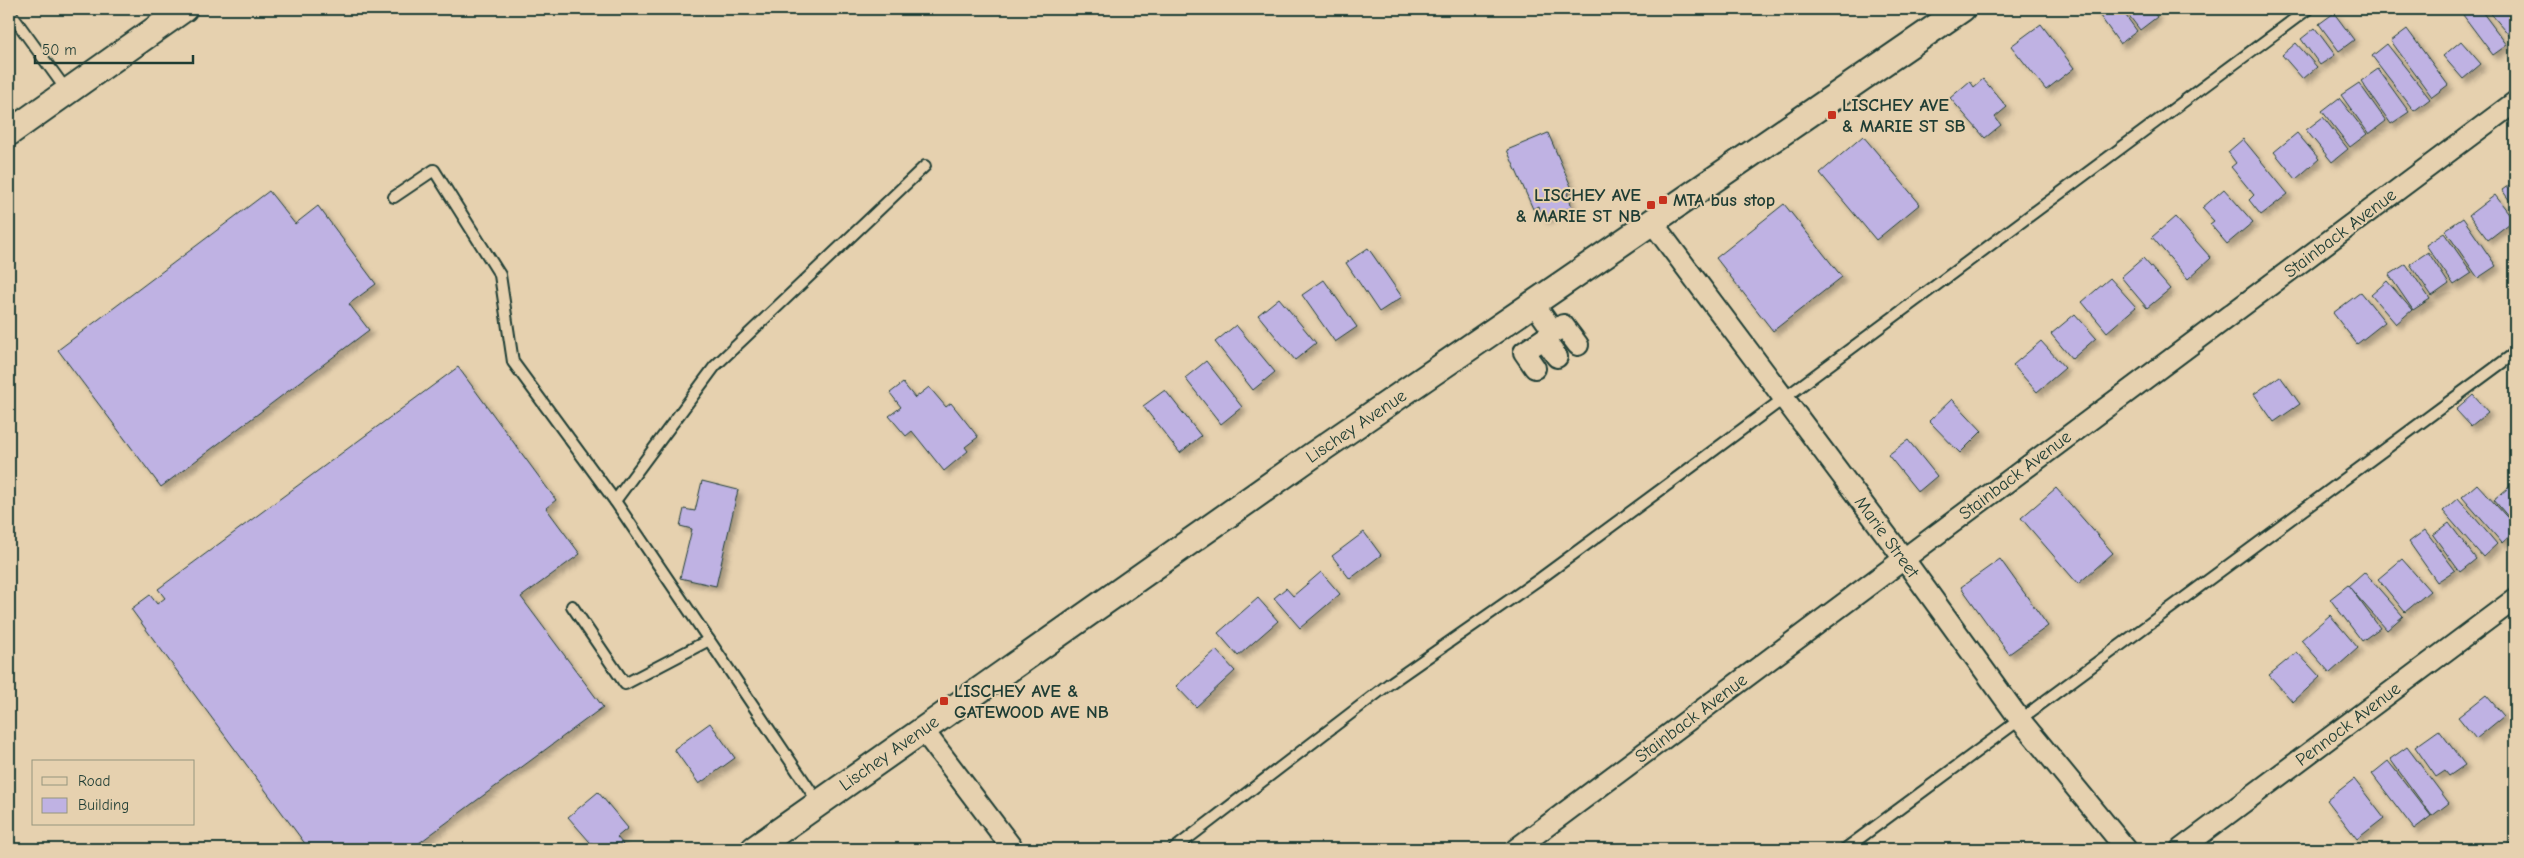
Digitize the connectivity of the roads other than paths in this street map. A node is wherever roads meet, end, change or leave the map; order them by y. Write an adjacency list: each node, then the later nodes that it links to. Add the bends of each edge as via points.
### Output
1 (184, 9): 5 (street)
2 (1962, 9): 10 (street, Lischey Avenue)
3 (2308, 9): 17 (lane)
4 (9, 11): 5 (lane)
5 (67, 92): 7 (street)
6 (2515, 102): 19 (street, Stainback Avenue)
7 (9, 133)
8 (925, 166): 18 (lane, via 715,366)
9 (394, 197): 18 (lane, via 434,170 500,275 513,362)
10 (1652, 222): 11 (street, Lischey Avenue); 17 (street, Marie Street)
11 (1534, 304): 12 (street); 24 (street, Lischey Avenue, via 1310,457)
12 (1549, 336): 13 (street, via 1563,325); 15 (street); 16 (street, via 1524,352)
13 (1578, 345)
14 (2515, 353): 23 (lane)
15 (1556, 357)
16 (1535, 368)
17 (1785, 398): 19 (street, Marie Street); 29 (lane, via 1541,578 1389,684)
18 (615, 501): 22 (lane)
19 (1903, 558): 23 (street, Marie Street); 30 (street, Stainback Avenue)
20 (2515, 599): 33 (street, Pennock Avenue)
21 (572, 606): 22 (lane, via 625,684)
22 (709, 640): 25 (lane)
23 (2021, 721): 31 (lane); 32 (street, Marie Street)
24 (923, 730): 25 (street, Lischey Avenue); 28 (street)
25 (818, 802): 27 (street, Lischey Avenue)
26 (2515, 847): 34 (lane)
27 (754, 849)
28 (1013, 849)
29 (1174, 849)
30 (1516, 849)
31 (1845, 849)
32 (2126, 849)
33 (2181, 849)
34 (2512, 849)

